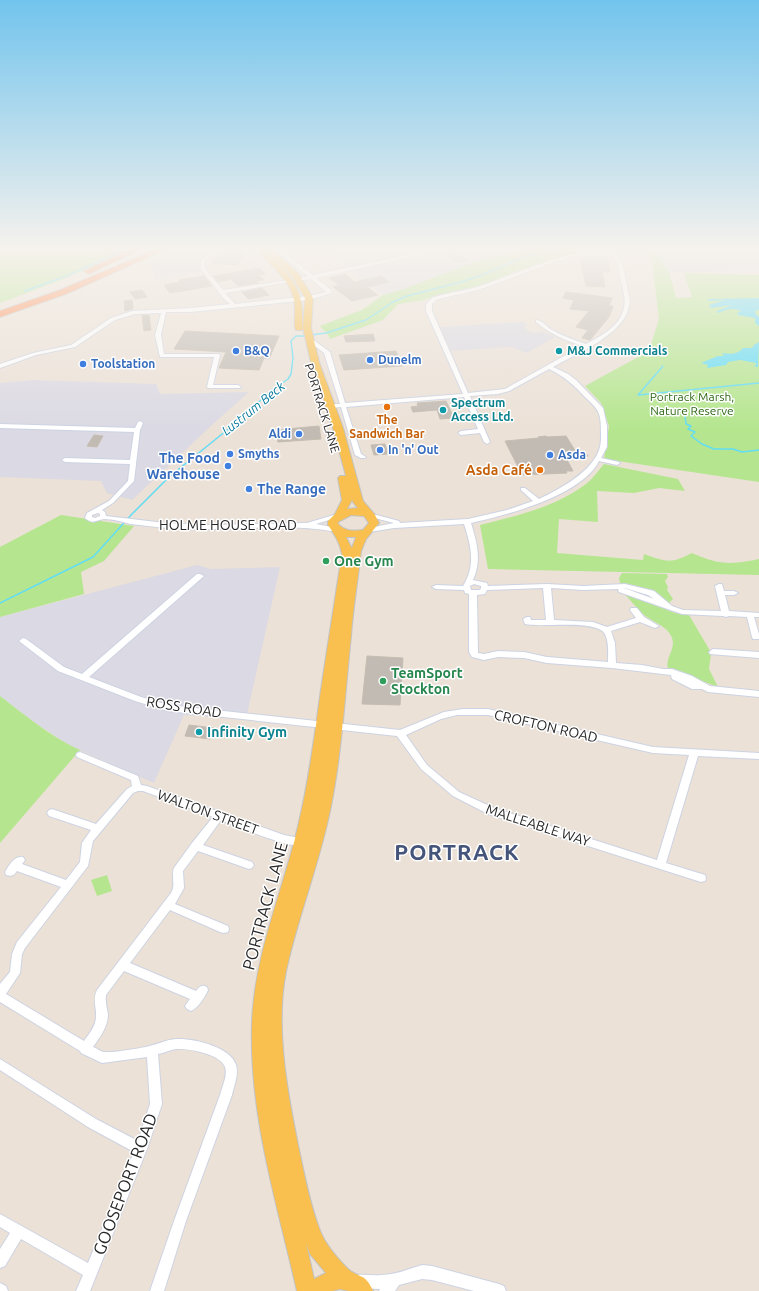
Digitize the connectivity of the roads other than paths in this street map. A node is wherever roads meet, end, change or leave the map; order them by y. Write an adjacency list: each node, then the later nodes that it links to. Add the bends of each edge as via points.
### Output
1 (13, 308): 9 (highway)
2 (14, 308): 9 (highway)
3 (206, 308): 8 (street)
4 (298, 308): 11 (main road, PORTRACK LANE, via 298,322)
5 (308, 308): 11 (main road, PORTRACK LANE)
6 (429, 308): 16 (street)
7 (626, 308): 12 (street, via 617,326)
8 (164, 311): 13 (street, via 142,311 121,315 73,346 35,354); 15 (street, via 158,335 162,356 217,355 210,387)
9 (0, 313)
10 (550, 324): 12 (street, via 540,323 547,330)
11 (306, 336): 17 (street, PORTRACK LANE, via 327,352); 18 (main road, PORTRACK LANE); 37 (main road, PORTRACK LANE, via 309,366 328,420 346,489 347,500)
12 (586, 346): 14 (street)
13 (0, 366)
14 (549, 367): 16 (street, via 503,391); 28 (street, via 576,382 599,408 605,437)
15 (238, 387)
16 (467, 396): 17 (street); 22 (street)
17 (343, 405): 18 (street); 26 (street, PORTRACK LANE)
18 (331, 406): 35 (main road, PORTRACK LANE, via 358,502)
19 (140, 423): 21 (street)
20 (0, 426): 21 (street)
21 (136, 430): 30 (street)
22 (482, 432): 23 (street); 24 (street)
23 (461, 433)
24 (486, 442)
25 (365, 448): 26 (street, PORTRACK LANE)
26 (356, 449): 27 (street, PORTRACK LANE, via 359,456)
27 (363, 457)
28 (598, 459): 31 (street); 34 (street, via 587,474)
29 (65, 460): 30 (street)
30 (134, 462): 33 (street, via 131,481)
31 (617, 463)
32 (523, 489): 34 (street)
33 (111, 502): 36 (street); 36 (street, HOLME HOUSE ROAD, via 89,514 88,518 95,520)
34 (539, 502): 38 (street, via 498,516)
35 (368, 514): 37 (main road, via 348,511); 39 (street); 42 (main road, PORTRACK LANE, via 374,523)
36 (104, 515): 40 (street, HOLME HOUSE ROAD, via 131,522 178,528)
37 (338, 515): 40 (street, HOLME HOUSE ROAD); 41 (main road, PORTRACK LANE, via 333,525)
38 (467, 521): 39 (street); 43 (street, via 475,550)
39 (406, 524): 42 (street)
40 (306, 525): 41 (street, HOLME HOUSE ROAD)
41 (338, 531): 42 (main road, via 350,534); 67 (main road, PORTRACK LANE, via 347,554)
42 (367, 531): 67 (main road, PORTRACK LANE, via 356,551)
43 (474, 571): 45 (street); 46 (street)
44 (200, 576): 65 (street)
45 (467, 586): 46 (street, via 474,582); 48 (street); 49 (street, via 468,591)
46 (482, 586): 47 (street); 49 (street, via 482,592)
47 (547, 586): 52 (street, via 607,587 631,592 689,613); 57 (street)
48 (436, 587)
49 (473, 593): 64 (street, via 475,655 524,655 548,660)
50 (734, 593): 52 (street, via 720,589)
51 (634, 610): 56 (street)
52 (726, 615): 53 (street)
53 (750, 615): 54 (street); 60 (street)
54 (759, 616)
55 (527, 619): 57 (street, via 528,622)
56 (641, 619): 58 (street); 59 (street)
57 (550, 622): 59 (street, via 597,626)
58 (655, 626)
59 (607, 630): 64 (street)
60 (756, 637)
61 (23, 641): 65 (street, ROSS ROAD, via 61,669)
62 (712, 652): 63 (street)
63 (759, 655)
64 (612, 665): 66 (street, via 668,672 695,687)
65 (82, 678): 67 (street, ROSS ROAD, via 168,708)
66 (759, 694)
67 (330, 725): 68 (street, CROFTON ROAD); 76 (main road, PORTRACK LANE); 98 (main road, PORTRACK LANE, via 324,805 278,973 274,1034 280,1099 297,1186 309,1228 317,1247)
68 (400, 733): 69 (street, CROFTON ROAD, via 452,713 474,711 634,746 667,752); 78 (street, MALLEABLE WAY, via 424,767 456,794 491,811)
69 (694, 753): 71 (street, CROFTON ROAD); 78 (street)
70 (80, 755): 72 (street, via 135,778)
71 (759, 756)
72 (137, 788): 74 (street, WALTON STREET); 75 (street, via 130,791)
73 (52, 813): 75 (street)
74 (219, 816): 76 (street, WALTON STREET, via 283,839); 77 (street)
75 (98, 828): 82 (street, via 87,843 85,863)
76 (302, 842): 101 (main road, PORTRACK LANE, via 271,946 262,992 260,1061 266,1112 282,1191)
77 (195, 846): 80 (street); 83 (street, via 178,871 180,888)
78 (661, 865): 81 (street, MALLEABLE WAY)
79 (15, 866): 82 (street)
80 (249, 866)
81 (701, 878)
82 (68, 885): 86 (street, via 21,945 17,954 15,973)
83 (168, 905): 84 (street); 85 (street)
84 (224, 929)
85 (122, 965): 88 (street); 89 (street, via 101,993 101,1023)
86 (0, 993)
87 (0, 996): 89 (street)
88 (197, 998)
89 (86, 1048): 90 (street, via 102,1058)
90 (152, 1051): 92 (street, GOOSEPORT ROAD, via 156,1104); 100 (street, via 175,1044 192,1045 220,1054 231,1066 226,1095)
91 (0, 1064): 92 (street, via 92,1123)
92 (141, 1149): 96 (street, GOOSEPORT ROAD)
93 (0, 1220): 94 (street)
94 (19, 1231): 95 (street); 96 (street)
95 (0, 1262)
96 (91, 1272): 99 (street, GOOSEPORT ROAD)
97 (395, 1280): 98 (street); 103 (street); 104 (street, via 422,1272 432,1273)
98 (352, 1283): 102 (main road, via 331,1280)
99 (83, 1291)
100 (157, 1291)
101 (307, 1291)
102 (317, 1291)
103 (386, 1291)
104 (499, 1291)

